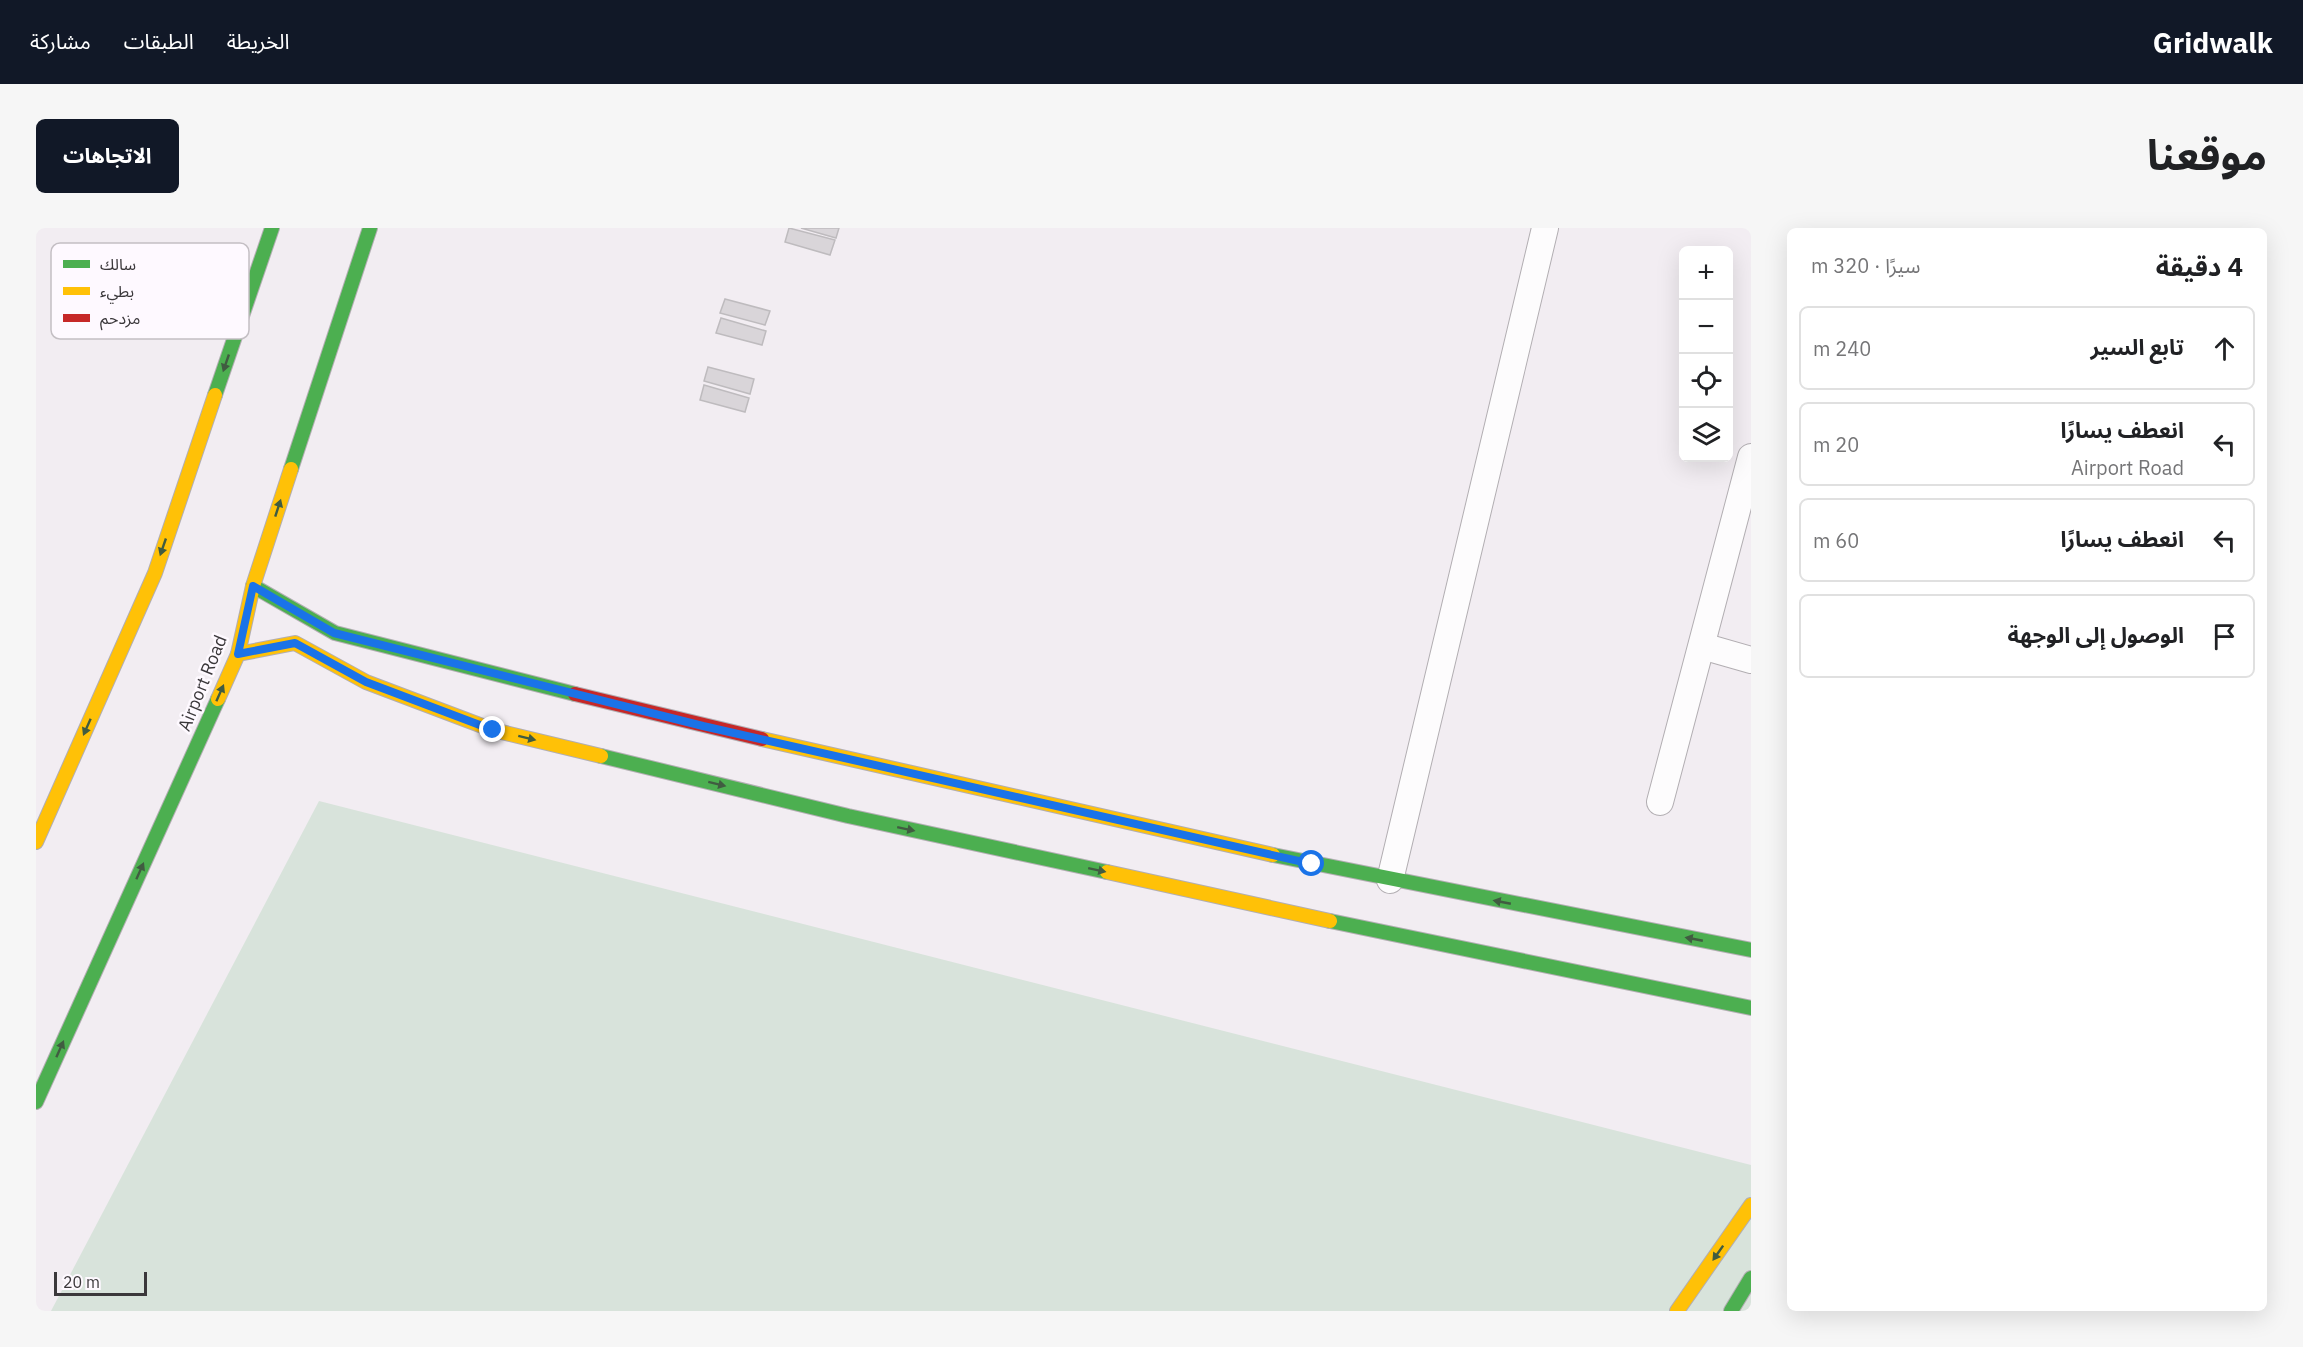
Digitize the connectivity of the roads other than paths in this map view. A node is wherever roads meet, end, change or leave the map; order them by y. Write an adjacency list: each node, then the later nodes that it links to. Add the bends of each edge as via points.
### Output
1 (272, 228): 4 (main road, one-way to 4)
2 (370, 228): 7 (main road, Airport Road, one-way to 2)
3 (1545, 228): 13 (street)
4 (249, 295)
5 (234, 339): 12 (main road, one-way to 12, via 154,573)
6 (1751, 457): 8 (street)
7 (253, 586): 9 (main road, Airport Road); 13 (main road, via 334,633 703,726)
8 (1702, 646): 10 (street); 11 (street)
9 (238, 654): 15 (main road, one-way to 15, via 295,643 366,682 493,730 848,816); 16 (main road, Airport Road, one-way to 9)
10 (1751, 660)
11 (1660, 802)
12 (36, 842)
13 (1390, 880): 14 (main road, one-way to 13)
14 (1751, 950)
15 (1751, 1008)
16 (36, 1102)
17 (1751, 1205): 19 (main road, one-way to 19)
18 (1751, 1278): 20 (main road)
19 (1677, 1311)
20 (1731, 1311)

